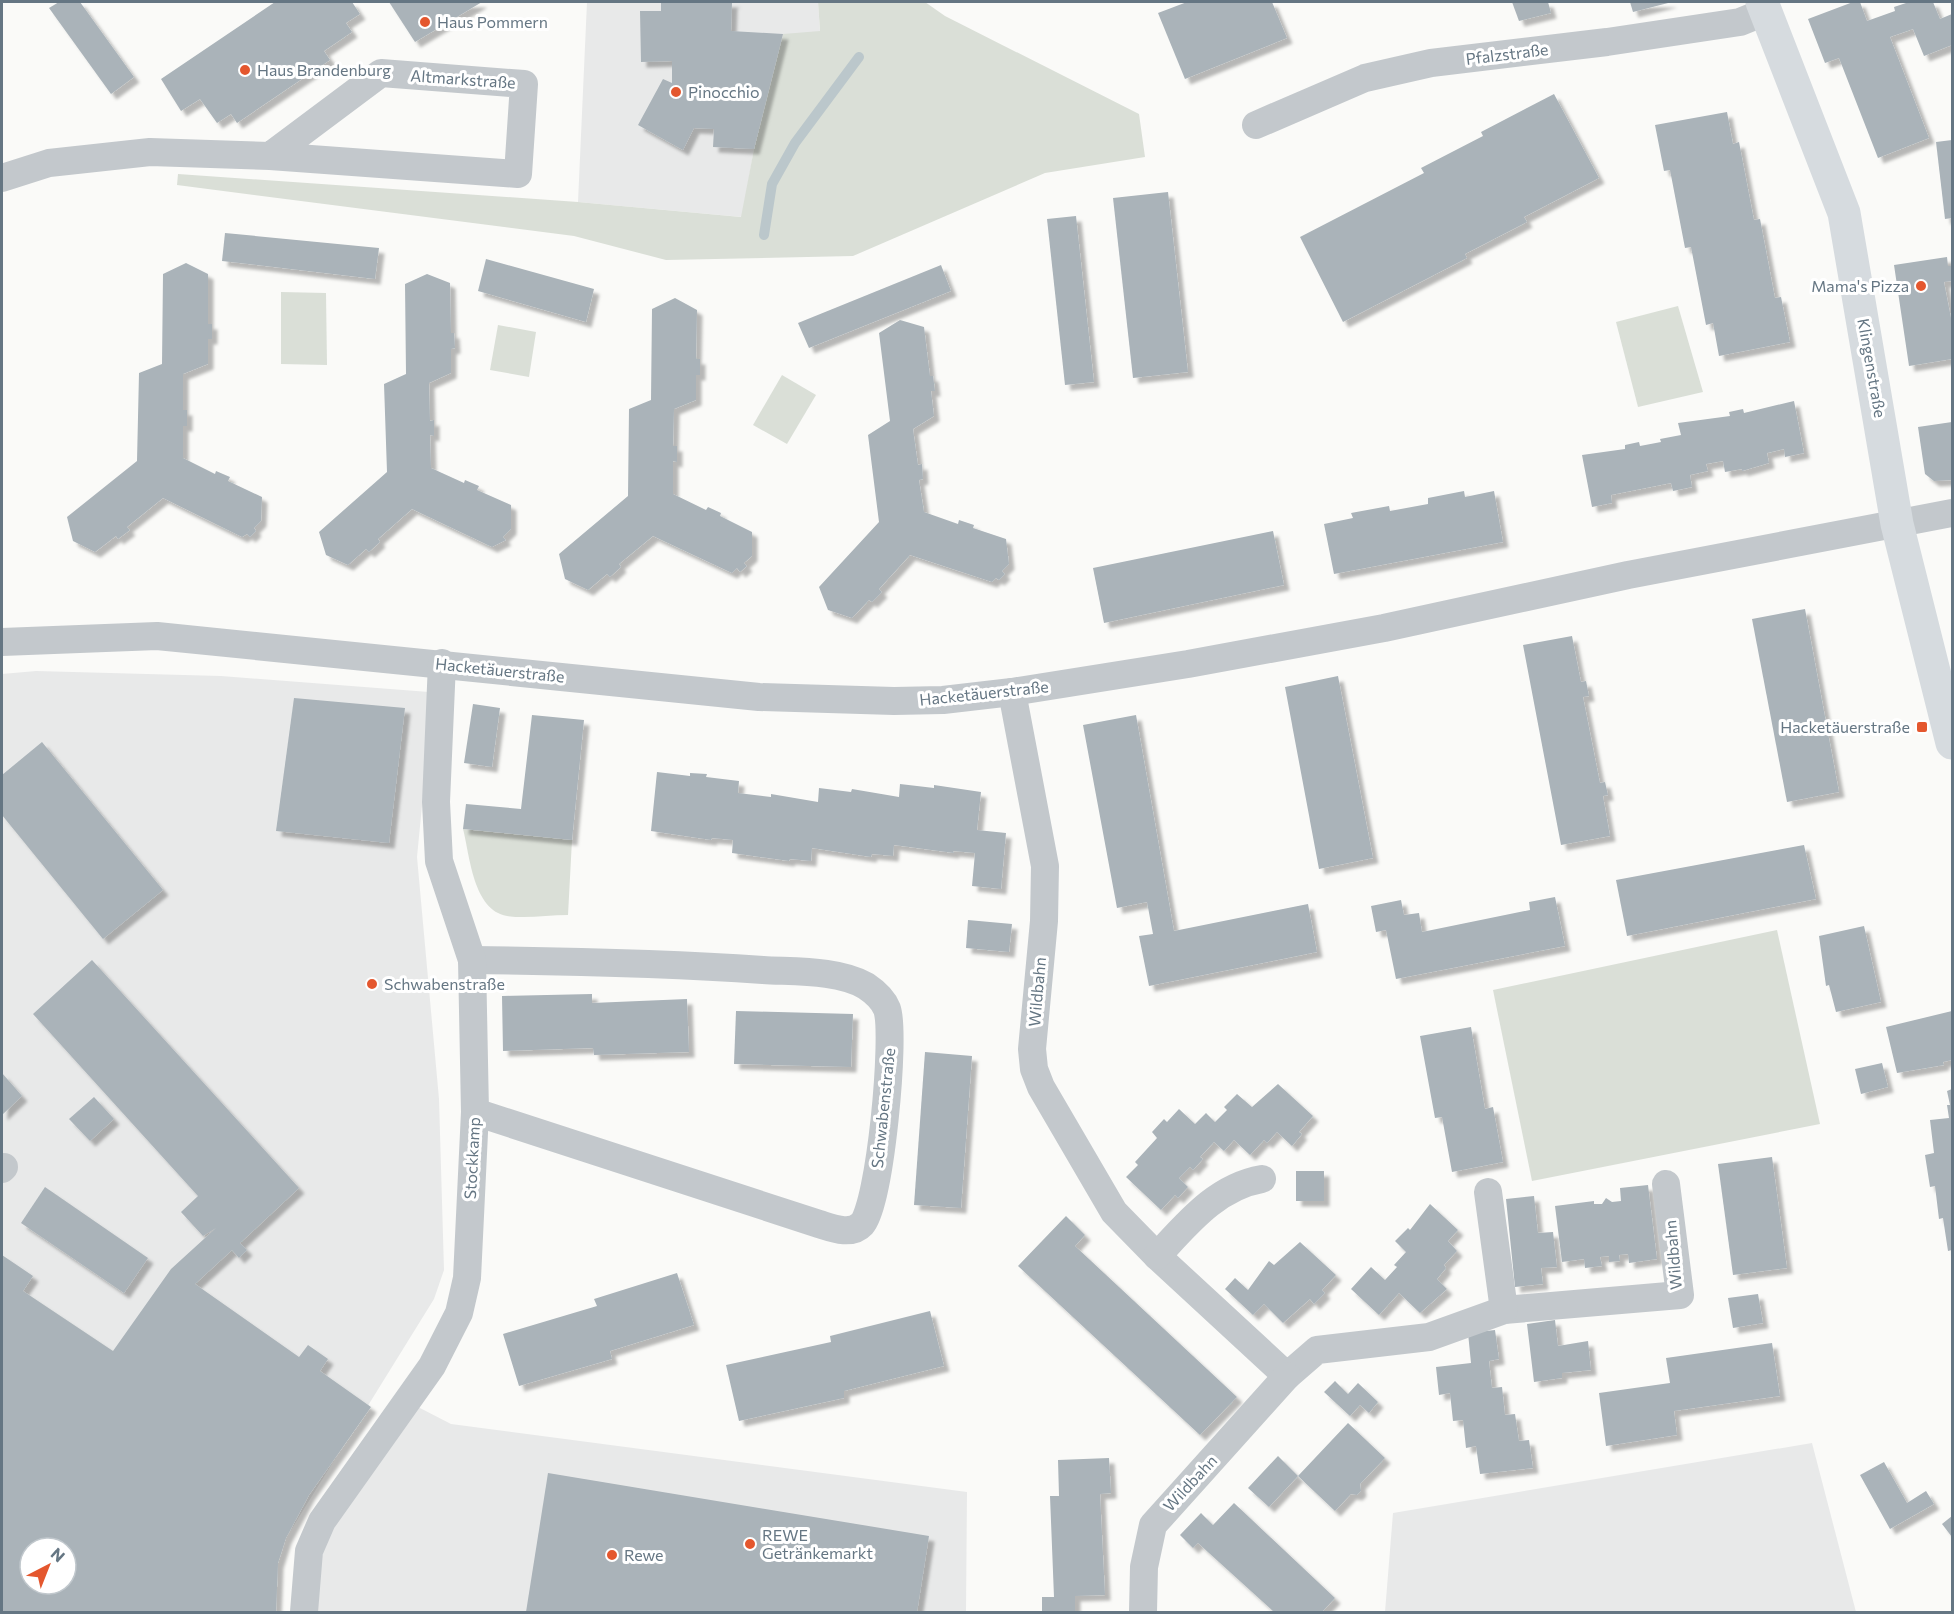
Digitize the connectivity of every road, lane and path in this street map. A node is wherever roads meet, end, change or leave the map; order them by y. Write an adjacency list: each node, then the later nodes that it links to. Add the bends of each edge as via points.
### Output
1 (1765, 6): 2 (street, Pfalzstraße, via 1740,22 1431,63 1376,75); 6 (street, Klingenstraße, via 1844,213)
2 (1256, 125)
3 (270, 156): 3 (street, Altmarkstraße, via 518,174 524,84 381,73); 4 (street, Altmarkstraße, via 150,152 49,163)
4 (2, 178)
5 (1953, 513): 6 (street, Hacketäuerstraße)
6 (1897, 524): 9 (street, Hacketäuerstraße, via 1628,575 1384,628); 10 (street, Klingenstraße)
7 (2, 642): 8 (street, Hacketäuerstraße, via 157,636)
8 (442, 663): 9 (street, Hacketäuerstraße, via 826,701 943,700); 11 (street, Stockkamp, via 436,801 440,861)
9 (1012, 692): 16 (street, Wildbahn, via 1045,866 1032,1049 1034,1069 1052,1108 1114,1212)
10 (1953, 743)
11 (472, 960): 12 (street, Stockkamp); 12 (street, Schwabenstraße, via 703,966 831,976 872,990 887,1010 890,1029 885,1109 871,1205 861,1225 851,1230 819,1224)
12 (475, 1112): 19 (street, Stockkamp, via 467,1278 459,1312 432,1365 322,1521 309,1551)
13 (1262, 1179): 16 (street, via 1220,1194)
14 (1666, 1184): 17 (street, Wildbahn, via 1680,1295)
15 (1488, 1192): 17 (street)
16 (1157, 1256): 18 (street, Wildbahn)
17 (1504, 1310): 18 (street, Wildbahn, via 1429,1337 1317,1350)
18 (1287, 1376): 20 (street, Wildbahn, via 1153,1525 1144,1567)
19 (304, 1612)
20 (1143, 1612)

